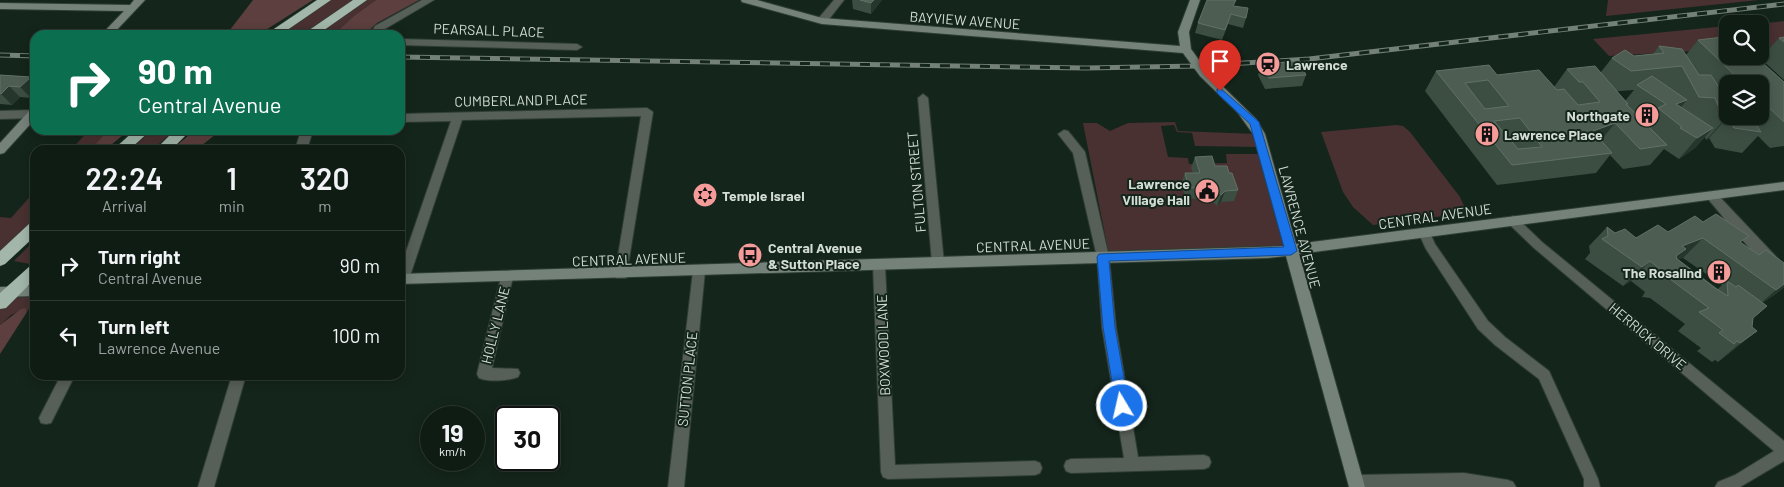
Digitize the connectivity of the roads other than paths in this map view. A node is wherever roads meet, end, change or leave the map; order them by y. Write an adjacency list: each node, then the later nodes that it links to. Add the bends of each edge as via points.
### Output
1 (325, 0): 11 (highway)
2 (361, 0): 12 (highway)
3 (429, 0): 13 (street)
4 (746, 0): 9 (street, BAYVIEW AVENUE)
5 (839, 0): 9 (street)
6 (1195, 0): 16 (street, via 1183,35)
7 (136, 4): 8 (street); 10 (street)
8 (0, 6)
9 (822, 21): 16 (street, BAYVIEW AVENUE)
10 (111, 30)
11 (279, 30)
12 (316, 30)
13 (378, 30)
14 (405, 42): 15 (street, PEARSALL PLACE)
15 (577, 47)
16 (1185, 50): 34 (street, LAWRENCE AVENUE, via 1214,84 1254,122)
17 (923, 98): 37 (street, FULTON STREET)
18 (30, 113): 19 (street)
19 (0, 115)
20 (458, 116): 22 (street, CUMBERLAND PLACE); 39 (street); 43 (street, CUMBERLAND PLACE, via 648,112)
21 (30, 117): 28 (street)
22 (405, 118)
23 (1064, 134): 35 (street, via 1079,152)
24 (138, 135): 26 (highway)
25 (178, 135): 27 (highway)
26 (126, 145)
27 (168, 145)
28 (0, 150)
29 (1784, 186): 30 (street, CENTRAL AVENUE)
30 (1712, 196): 31 (street, CENTRAL AVENUE); 41 (street)
31 (1513, 221): 33 (street, CENTRAL AVENUE); 53 (street, HERRICK DRIVE)
32 (30, 232): 36 (highway)
33 (1425, 234): 34 (street, CENTRAL AVENUE); 62 (street, via 1483,325 1544,376)
34 (1291, 251): 35 (street, CENTRAL AVENUE); 58 (street, LAWRENCE AVENUE)
35 (1103, 257): 37 (street, CENTRAL AVENUE); 55 (street, via 1109,327)
36 (0, 260)
37 (938, 264): 38 (street, CENTRAL AVENUE)
38 (879, 266): 40 (street, CENTRAL AVENUE); 57 (street, BOXWOOD LANE, via 888,472)
39 (405, 268)
40 (699, 271): 43 (street, CENTRAL AVENUE); 60 (street, SUTTON PLACE)
41 (1784, 273)
42 (30, 274): 46 (highway)
43 (621, 274): 44 (street, CENTRAL AVENUE)
44 (507, 277): 45 (street, CENTRAL AVENUE); 49 (street, HOLLY LANE, via 484,374)
45 (405, 279)
46 (6, 292): 47 (street); 48 (highway)
47 (30, 292)
48 (0, 303)
49 (513, 373)
50 (65, 380): 52 (street)
51 (238, 380): 59 (street)
52 (46, 418)
53 (1784, 451): 63 (street, via 1740,480)
54 (1204, 462): 55 (street)
55 (1132, 464): 56 (street)
56 (1071, 466)
57 (1035, 468)
58 (1357, 485): 61 (street, via 1464,480)
59 (206, 487)
60 (676, 487)
61 (1508, 487)
62 (1592, 487)
63 (1723, 487)

